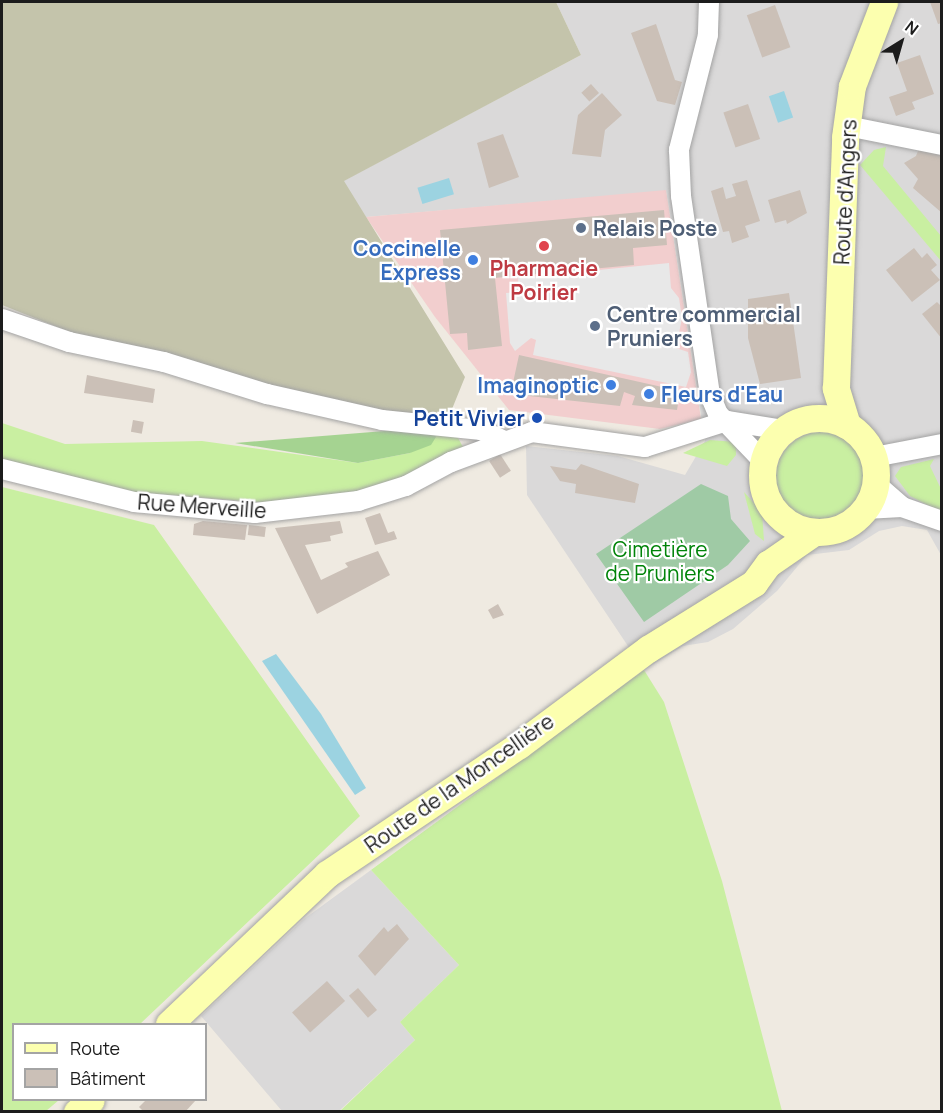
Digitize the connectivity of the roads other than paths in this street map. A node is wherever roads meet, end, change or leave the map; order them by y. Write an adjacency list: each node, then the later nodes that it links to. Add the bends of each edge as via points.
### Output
1 (708, 2): 8 (street, via 708,35 679,150 680,182 710,395 718,414)
2 (884, 2): 3 (street, Route d'Angers, via 852,86)
3 (847, 126): 4 (street); 6 (street, Route d'Angers)
4 (942, 145)
5 (2, 319): 11 (street, via 69,342 164,362 267,394 382,420 481,430)
6 (836, 388): 7 (street); 9 (street, Route d'Angers)
7 (812, 420): 9 (street); 10 (street)
8 (727, 421): 10 (street); 11 (street, Rue Merveille, via 645,447 532,432); 14 (street)
9 (847, 425): 13 (street, via 863,438)
10 (784, 430): 14 (street)
11 (502, 440): 15 (street, Rue Merveille, via 406,486 358,501 255,513 134,502)
12 (942, 444): 13 (street)
13 (874, 457): 16 (street)
14 (762, 460): 19 (street, via 763,487)
15 (2, 469)
16 (876, 484): 17 (street); 18 (street)
17 (902, 507): 18 (street); 20 (street)
18 (865, 509): 21 (street, via 840,529)
19 (774, 511): 21 (street, via 794,527); 22 (street, Route de la Moncellière, via 775,541)
20 (942, 521)
21 (814, 532): 22 (street, Route de la Moncellière)
22 (768, 564): 23 (street, Route de la Moncellière, via 754,583 648,649 519,745 327,874)
23 (169, 1023)
24 (90, 1101): 25 (street)
25 (77, 1112)

